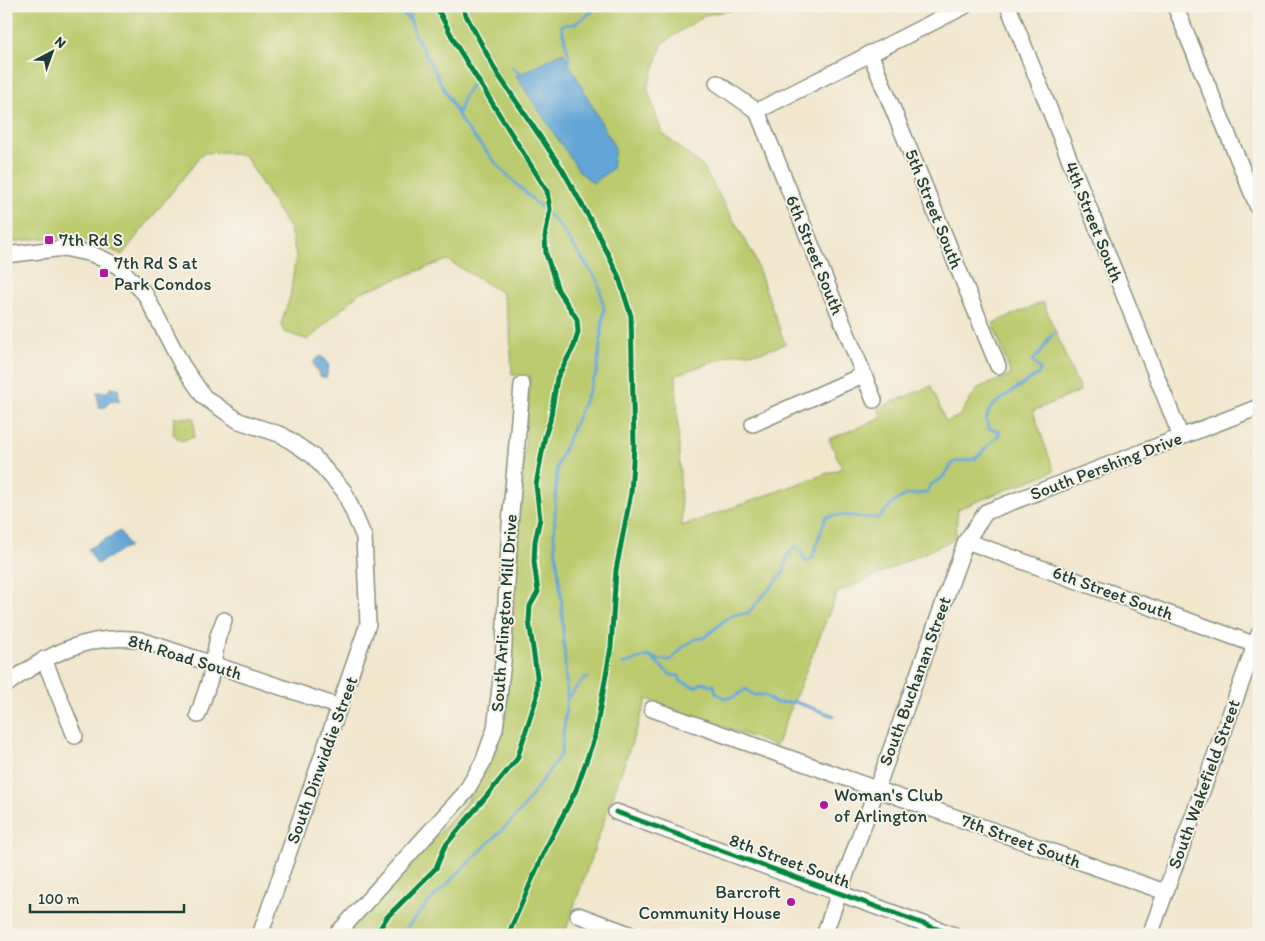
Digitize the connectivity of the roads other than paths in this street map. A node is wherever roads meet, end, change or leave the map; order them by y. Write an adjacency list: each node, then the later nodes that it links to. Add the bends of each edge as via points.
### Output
1 (965, 6): 4 (street)
2 (1008, 6): 15 (street, 4th Street South)
3 (1175, 6): 7 (street)
4 (870, 53): 6 (street); 9 (street, 5th Street South)
5 (717, 83): 6 (street)
6 (757, 111): 10 (street, 6th Street South)
7 (1259, 210)
8 (6, 255): 22 (street, South Dinwiddie Street, via 64,248 109,261 135,281 145,294 182,365 204,397 239,421 282,435 313,456 344,491 364,537 368,624)
9 (998, 366)
10 (863, 375): 12 (street, 6th Street South); 14 (street)
11 (522, 384): 32 (street, South Arlington Mill Drive, via 503,662 495,730 484,762 465,793)
12 (874, 400)
13 (1259, 407): 15 (street, South Pershing Drive)
14 (753, 424)
15 (1181, 437): 16 (street, South Pershing Drive, via 986,512)
16 (966, 541): 18 (street, 6th Street South); 26 (street, South Buchanan Street)
17 (224, 620): 20 (street)
18 (1257, 641): 28 (street, South Wakefield Street)
19 (44, 659): 20 (street, 8th Road South, via 81,644 122,637 141,640); 21 (street, 8th Road South); 25 (street)
20 (213, 664): 22 (street, 8th Road South); 24 (street)
21 (6, 685)
22 (340, 707): 31 (street, South Dinwiddie Street)
23 (652, 709): 26 (street, 7th Street South)
24 (198, 715)
25 (76, 736)
26 (875, 789): 28 (street, 7th Street South); 29 (street, South Buchanan Street)
27 (616, 812): 29 (street, 8th Street South)
28 (1165, 892): 36 (street, South Wakefield Street)
29 (838, 893): 34 (street, South Buchanan Street); 35 (street, 8th Street South)
30 (578, 916): 33 (street)
31 (260, 935)
32 (336, 935)
33 (632, 935)
34 (824, 935)
35 (954, 935)
36 (1150, 935)

